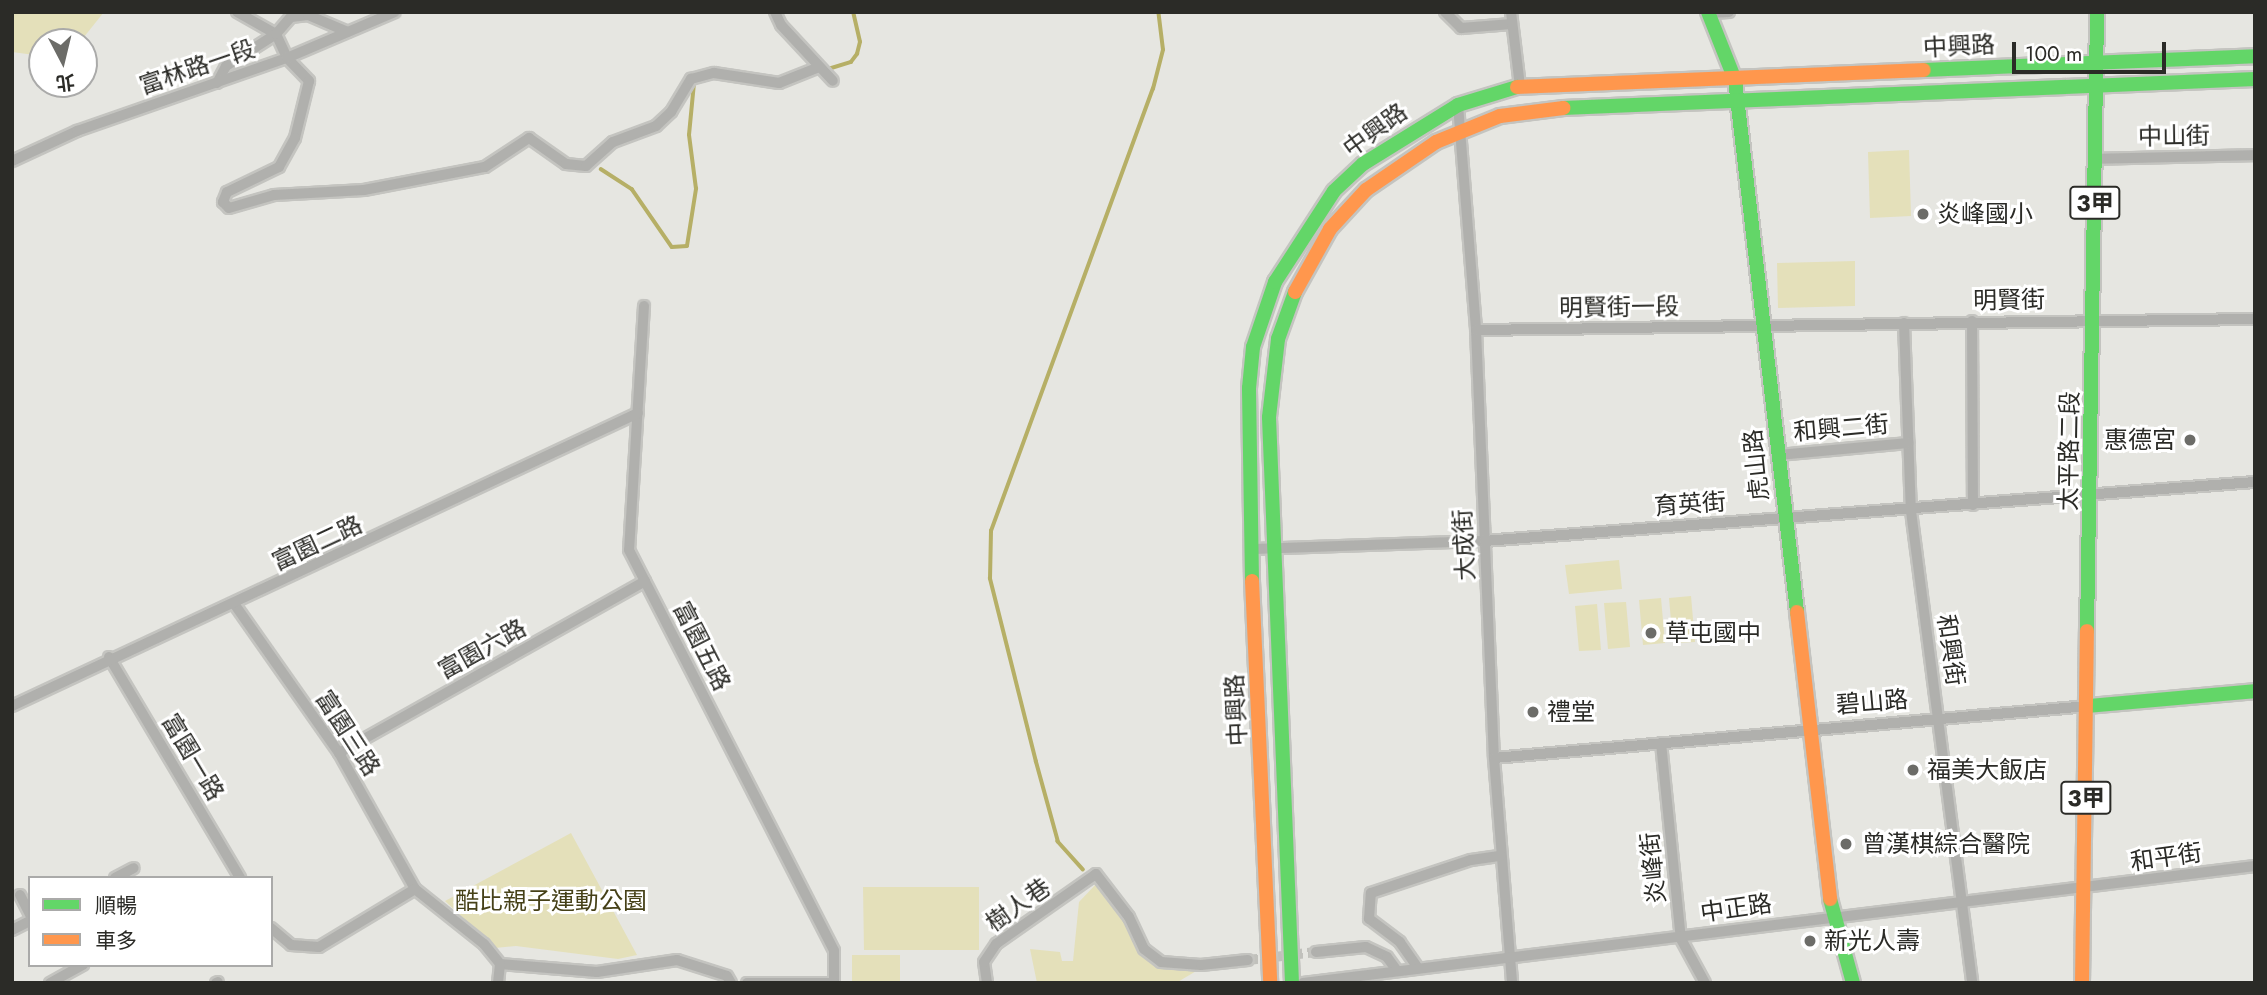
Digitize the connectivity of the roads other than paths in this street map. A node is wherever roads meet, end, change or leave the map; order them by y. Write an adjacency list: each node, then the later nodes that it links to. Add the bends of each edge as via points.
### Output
1 (237, 12): 10 (street)
2 (395, 12): 9 (street, 富林路一段)
3 (775, 12): 12 (street, via 825,73 779,83 714,74 691,79 671,112 656,126 613,142 586,166 566,164 529,138 485,167 364,190 274,195 229,208 223,202 227,192 279,167 295,138 309,81)
4 (1445, 12): 8 (street, via 1461,28)
5 (1729, 12): 7 (street)
6 (2097, 12): 13 (street, 太平路二段 / 3甲)
7 (1708, 13): 15 (street, 虎山路)
8 (1512, 18): 17 (street)
9 (348, 32): 10 (street, via 308,15 291,17); 12 (street, 富林路一段)
10 (276, 34): 12 (street); 16 (street, via 226,66)
11 (2255, 56): 13 (street, 中興路)
12 (287, 58): 16 (street, 富林路一段)
13 (2096, 63): 15 (street, 中興路); 18 (street, 太平路二段 / 3甲)
14 (2255, 79): 18 (street, 中興路)
15 (1735, 80): 17 (street, 中興路); 19 (street, 虎山路)
16 (217, 83): 24 (street, 富林路一段, via 77,131)
17 (1520, 86): 20 (street, 中興路)
18 (2095, 87): 19 (street, 中興路); 23 (street, 太平路二段 / 3甲)
19 (1737, 99): 21 (street, 中興路, via 1538,109); 30 (street, 虎山路)
20 (1458, 105): 21 (street, 大成街); 42 (street, 中興路, via 1389,145 1334,191 1275,282 1254,347 1249,388)
21 (1463, 130): 31 (street, 大成街); 41 (street, 中興路, via 1407,159 1366,190 1330,229 1301,277 1278,339 1272,379)
22 (2255, 155): 23 (street, 中山街)
23 (2094, 159): 27 (street, 太平路二段 / 3甲)
24 (12, 161)
25 (644, 306): 32 (street, 富園五路)
26 (2255, 319): 27 (street, 明賢街)
27 (2094, 320): 28 (street, 明賢街); 36 (street, 太平路二段 / 3甲)
28 (1972, 321): 29 (street, 明賢街); 37 (street)
29 (1904, 323): 30 (street, 明賢街); 33 (street, 和興街)
30 (1763, 325): 31 (street, 明賢街一段); 34 (street, 虎山路)
31 (1476, 330): 40 (street, 大成街)
32 (638, 414): 43 (street, 富園五路, via 629,550); 44 (street, 富園二路)
33 (1908, 443): 34 (street, 和興二街); 38 (street, 和興街)
34 (1778, 455): 39 (street, 虎山路)
35 (2255, 482): 36 (street, 育英街)
36 (2091, 496): 37 (street, 育英街); 48 (street, 太平路二段 / 3甲)
37 (1973, 505): 38 (street, 育英街)
38 (1911, 511): 39 (street, 育英街); 49 (street, 和興街)
39 (1785, 519): 40 (street, 育英街); 50 (street, 虎山路)
40 (1484, 541): 41 (street, 育英街); 53 (street, 大成街)
41 (1275, 547): 42 (street, 育英街); 84 (street, 中興路)
42 (1252, 550): 83 (street, 中興路)
43 (645, 581): 52 (street, 富園六路); 77 (street, 富園五路, via 834,951)
44 (235, 605): 45 (street, 富園二路); 52 (street, 富園三路)
45 (109, 657): 47 (street, 富園二路); 58 (street, 富園一路)
46 (2255, 691): 48 (street, 碧山路)
47 (12, 706)
48 (2088, 706): 49 (street, 碧山路); 60 (street, 太平路二段 / 3甲)
49 (1940, 719): 50 (street, 碧山路); 62 (street, 和興街)
50 (1809, 730): 51 (street, 碧山路); 64 (street, 虎山路)
51 (1661, 743): 53 (street, 碧山路); 68 (street, 炎峰街)
52 (339, 753): 59 (street, 富園三路)
53 (1494, 758): 54 (street, 大成街)
54 (1501, 856): 71 (street, 大成街); 74 (street, via 1471,860 1371,893 1369,919 1400,942)
55 (2255, 866): 60 (street, 和平街)
56 (134, 868): 57 (street)
57 (119, 876)
58 (239, 876)
59 (415, 889): 67 (street, via 319,947 291,945); 72 (street, via 484,944)
60 (2084, 890): 62 (street, 中正路); 90 (street, 3甲)
61 (20, 895): 63 (street)
62 (1962, 902): 64 (street, 中正路); 89 (street, 和興街)
63 (28, 911)
64 (1832, 918): 68 (street, 中正路); 88 (street, 虎山路)
65 (28, 922): 66 (street)
66 (12, 930)
67 (273, 931)
68 (1681, 939): 71 (street, 中正路); 87 (street, 炎峰街)
69 (1316, 952): 75 (street, via 1366,947 1387,957)
70 (1248, 960): 82 (street, 樹人巷, via 1201,965 1161,962 1144,950 1129,917 1096,874 996,944 984,962)
71 (1509, 960): 74 (street, 中正路); 86 (street, 大成街)
72 (500, 964): 79 (street); 80 (street, via 597,972 677,960 717,972)
73 (80, 967): 76 (street)
74 (1418, 968): 75 (street, 中正路)
75 (1397, 971): 85 (street, 中正路)
76 (63, 980): 78 (street)
77 (834, 982): 81 (street)
78 (50, 983)
79 (498, 983)
80 (731, 983)
81 (747, 983)
82 (987, 983)
83 (1270, 983)
84 (1292, 983)
85 (1303, 983)
86 (1511, 983)
87 (1705, 983)
88 (1853, 983)
89 (1972, 983)
90 (2082, 983)

